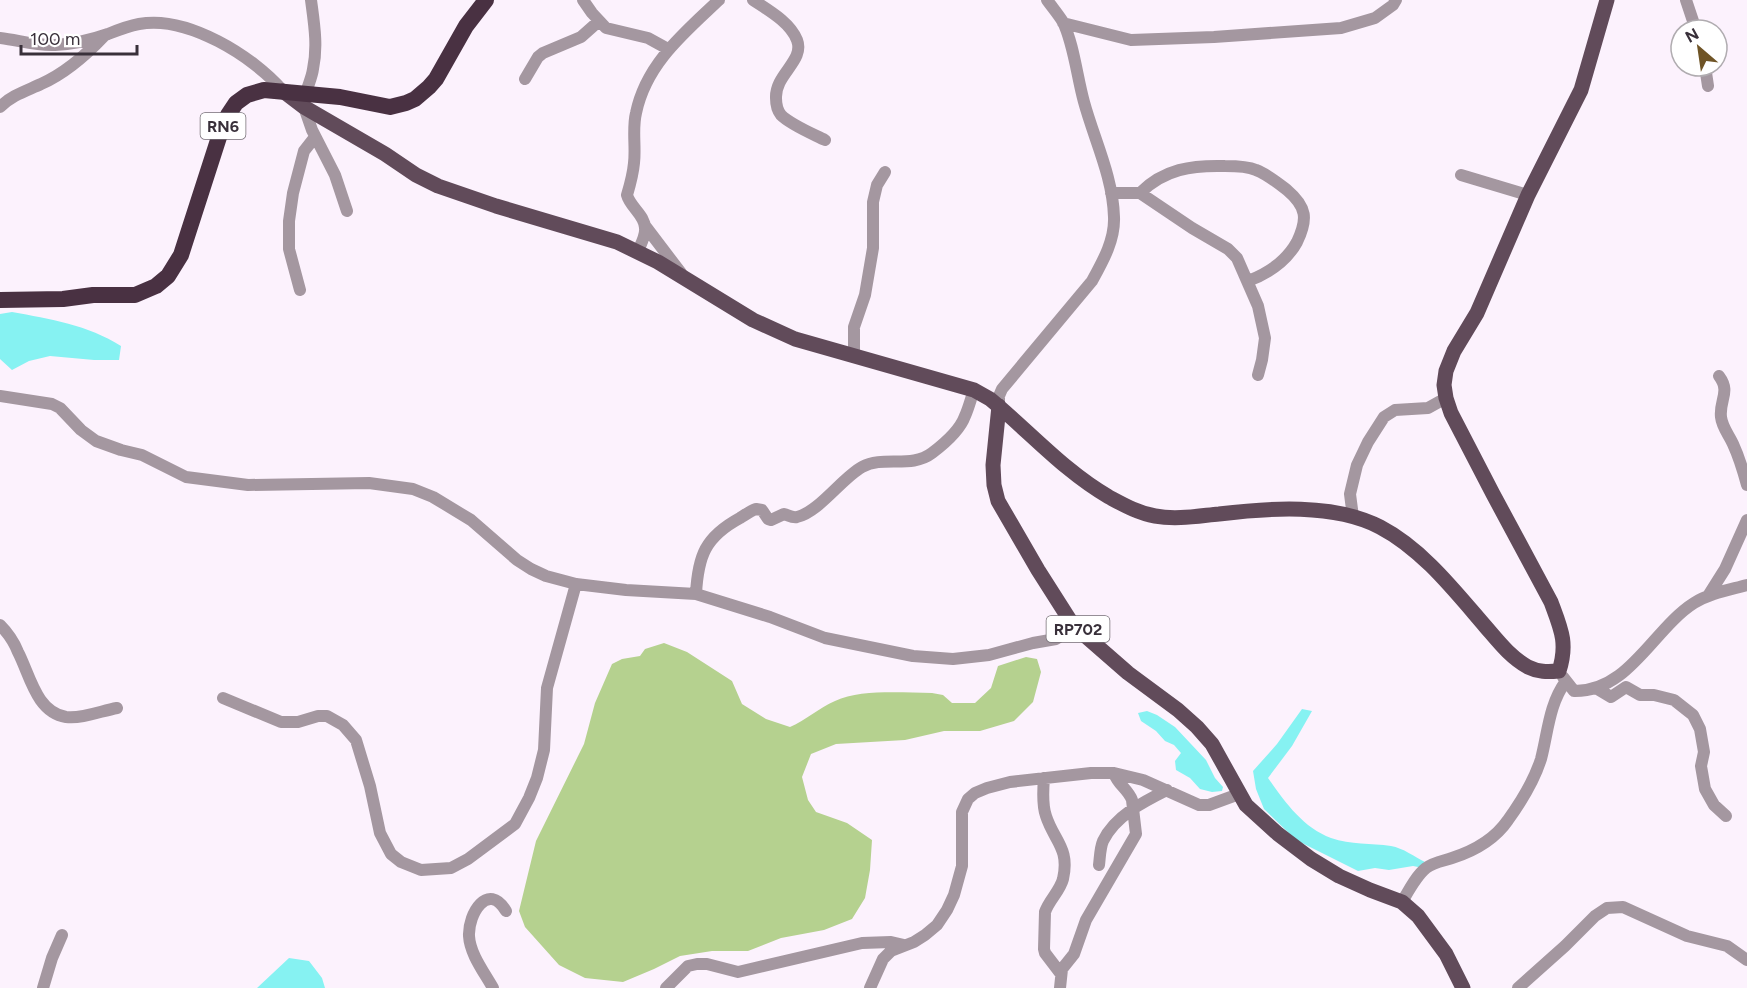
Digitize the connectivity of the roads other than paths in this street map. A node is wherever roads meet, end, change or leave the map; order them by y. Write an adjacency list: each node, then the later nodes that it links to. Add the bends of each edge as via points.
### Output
1 (311, 0): 20 (street, via 314,69)
2 (486, 0): 20 (highway, RN6, via 436,79 415,99 390,107)
3 (583, 0): 11 (street)
4 (718, 0): 15 (street)
5 (753, 0): 23 (street, via 789,27 798,44 795,61 776,90 777,108 786,119)
6 (1047, 0): 12 (street)
7 (1396, 0): 12 (street, via 1375,18 1341,28 1214,37 1131,40)
8 (1607, 0): 28 (main road, via 1581,90)
9 (1686, 0): 10 (street)
10 (1692, 18)
11 (598, 21): 15 (street, via 606,28 648,39); 17 (street, via 581,37 543,53)
12 (1063, 22): 26 (street)
13 (105, 35): 14 (street, via 54,45); 19 (street, via 147,23 190,30 212,37 239,53); 21 (street, via 72,66)
14 (0, 38)
15 (668, 49): 30 (street, via 641,96 634,124 634,164 627,195)
16 (1707, 78): 18 (street)
17 (525, 79)
18 (1708, 86)
19 (283, 91): 20 (highway, RN6); 35 (highway, RN6, via 264,90 247,95 228,115 181,255 168,276 156,286 135,295)
20 (305, 100): 22 (street); 31 (main road, via 438,186)
21 (0, 107)
22 (315, 137): 29 (street, via 335,175); 34 (street, via 304,151 289,222 290,249)
23 (825, 140)
24 (885, 172): 36 (street, via 873,202 873,248 865,295 854,327)
25 (1461, 175): 28 (street)
26 (1111, 193): 27 (street); 42 (street, via 1113,231 1103,262 1092,281 1002,389)
27 (1140, 193): 33 (street, via 1228,249); 33 (street, via 1167,174 1194,166 1231,166 1257,170 1291,194 1305,217 1294,248 1277,266)
28 (1528, 195): 41 (main road, via 1477,313 1454,351 1446,371)
29 (347, 210)
30 (646, 227): 31 (street); 32 (street)
31 (638, 251): 32 (main road)
32 (685, 278): 36 (main road, via 776,331)
33 (1248, 281): 37 (street, via 1265,338)
34 (300, 290)
35 (0, 300)
36 (854, 357): 39 (main road)
37 (1258, 375)
38 (1719, 376): 43 (street, via 1725,386 1723,425 1744,469)
39 (974, 390): 42 (main road); 48 (street, via 958,427 925,458 872,463 800,516 784,514 771,520 756,509 719,531 702,553)
40 (0, 396): 46 (street, via 52,404 96,441 142,455 186,477 248,485 369,483 413,489 471,520 531,569)
41 (1446, 398): 44 (street, via 1428,408 1395,410 1384,417 1357,465 1350,494); 52 (main road, via 1551,602 1563,641)
42 (999, 406): 44 (main road, via 1083,481 1137,511 1177,517 1292,509); 51 (main road, RP702, via 993,465 998,501)
43 (1747, 485)
44 (1353, 517): 52 (main road, via 1397,536 1418,553 1509,654 1529,667)
45 (1747, 520): 49 (street)
46 (576, 584): 48 (street); 54 (street, via 547,688 544,750 530,798 515,824 451,868 421,870 391,855 380,832 356,740 343,724 327,716 281,722)
47 (1747, 585): 49 (street)
48 (696, 594): 51 (street, via 825,638 913,656 953,659 989,655 1056,639)
49 (1707, 596): 53 (street, via 1678,616 1624,672)
50 (0, 625): 55 (street, via 18,650 37,694 52,712 67,717)
51 (1073, 625): 59 (main road, RP702, via 1197,727 1218,754)
52 (1563, 676): 53 (street, via 1574,691); 63 (street, via 1540,761 1507,822 1478,847 1426,868)
53 (1596, 688): 61 (street, via 1611,697 1626,687 1640,695 1666,697 1693,715 1704,752 1701,766 1705,789)
54 (223, 698)
55 (117, 708)
56 (1114, 773): 57 (street); 58 (street); 60 (street, via 1131,795)
57 (1044, 778): 66 (street, via 987,788 968,799 962,812 962,866 954,895 937,925); 68 (street, via 1044,812 1064,855 1063,880 1045,912 1044,949)
58 (1167, 790): 59 (street, via 1199,805); 60 (street)
59 (1239, 794): 63 (main road, RP702, via 1270,828 1311,859 1339,876)
60 (1134, 808): 62 (street, via 1109,831); 68 (street, via 1136,834 1086,920 1074,954)
61 (1726, 816)
62 (1099, 865)
63 (1402, 902): 74 (main road, RP702, via 1418,916 1446,954)
64 (506, 911): 70 (street, via 499,901 489,899 473,913 470,924 473,950)
65 (62, 936): 69 (street)
66 (904, 945): 71 (street, via 862,943 738,972 697,964 688,966); 72 (street, via 883,959)
67 (1747, 960): 75 (street, via 1727,946 1687,936 1615,906 1595,916)
68 (1061, 974): 73 (street)
69 (43, 988)
70 (493, 988)
71 (666, 988)
72 (870, 988)
73 (1060, 988)
74 (1463, 988)
75 (1518, 988)

